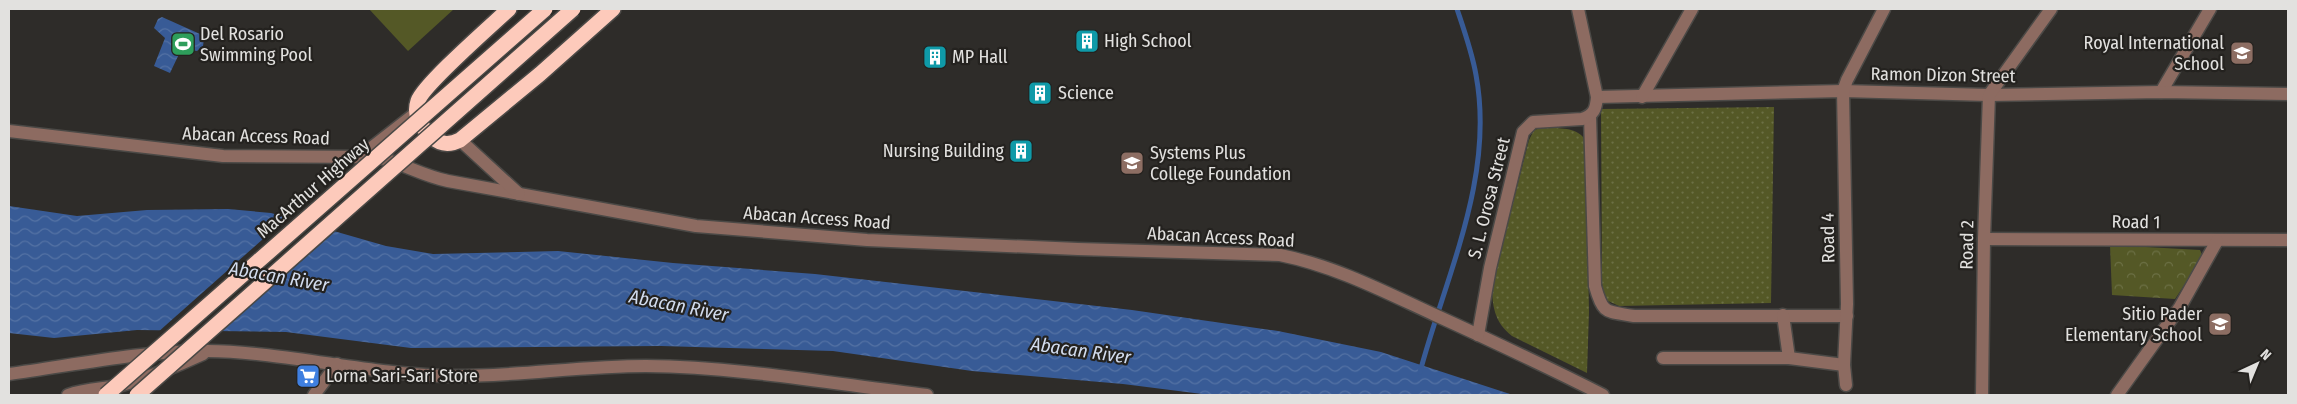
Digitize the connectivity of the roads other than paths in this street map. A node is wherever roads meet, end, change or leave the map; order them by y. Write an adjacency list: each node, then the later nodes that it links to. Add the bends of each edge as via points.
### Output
1 (509, 9): 16 (highway, via 430,84 419,98)
2 (545, 9): 38 (highway, MacArthur Highway, bridge)
3 (573, 9): 39 (highway, bridge)
4 (613, 9): 19 (highway)
5 (1578, 9): 14 (street)
6 (1692, 9): 15 (street)
7 (1884, 9): 10 (street)
8 (2051, 9): 13 (street)
9 (2210, 9): 11 (street)
10 (1843, 91): 13 (street, Ramon Dizon Street); 15 (street, Ramon Dizon Street); 26 (street, Road 4)
11 (2161, 92): 12 (street, Ramon Dizon Street); 13 (street, Ramon Dizon Street)
12 (2288, 94)
13 (1989, 95): 22 (street, Road 2)
14 (1597, 97): 15 (street, Ramon Dizon Street); 17 (street, via 1596,107)
15 (1642, 97)
16 (416, 113): 19 (highway, via 424,129 439,142 446,144); 20 (street)
17 (1590, 116): 25 (street, via 1595,286 1600,303 1607,312 1634,316); 27 (street, S. L. Orosa Street, via 1540,120 1523,132 1490,268)
18 (9, 131): 20 (street, Abacan Access Road, via 223,156)
19 (460, 140): 21 (street)
20 (361, 156): 21 (street, Abacan Access Road, via 391,160 429,177)
21 (519, 194): 27 (street, Abacan Access Road, via 696,226 848,238 1280,255 1313,263 1380,289)
22 (1984, 239): 24 (street, Road 1); 43 (street, Road 2)
23 (2288, 240): 24 (street, Road 1)
24 (2217, 241): 44 (street, via 2180,307)
25 (1783, 315): 26 (street); 31 (street)
26 (1847, 316): 33 (street, Road 4)
27 (1478, 335): 42 (street, Abacan Access Road)
28 (208, 351): 29 (street); 32 (street); 35 (street)
29 (134, 355): 34 (street); 35 (street, via 135,372)
30 (1663, 358): 31 (street)
31 (1789, 358): 33 (street)
32 (337, 364): 40 (street); 41 (street, via 466,376 678,367)
33 (1844, 365): 36 (street, Road 4)
34 (9, 374)
35 (128, 383): 37 (street)
36 (1846, 385)
37 (68, 395)
38 (106, 395)
39 (137, 395)
40 (314, 395)
41 (927, 395)
42 (1603, 395)
43 (1982, 395)
44 (2117, 395)

